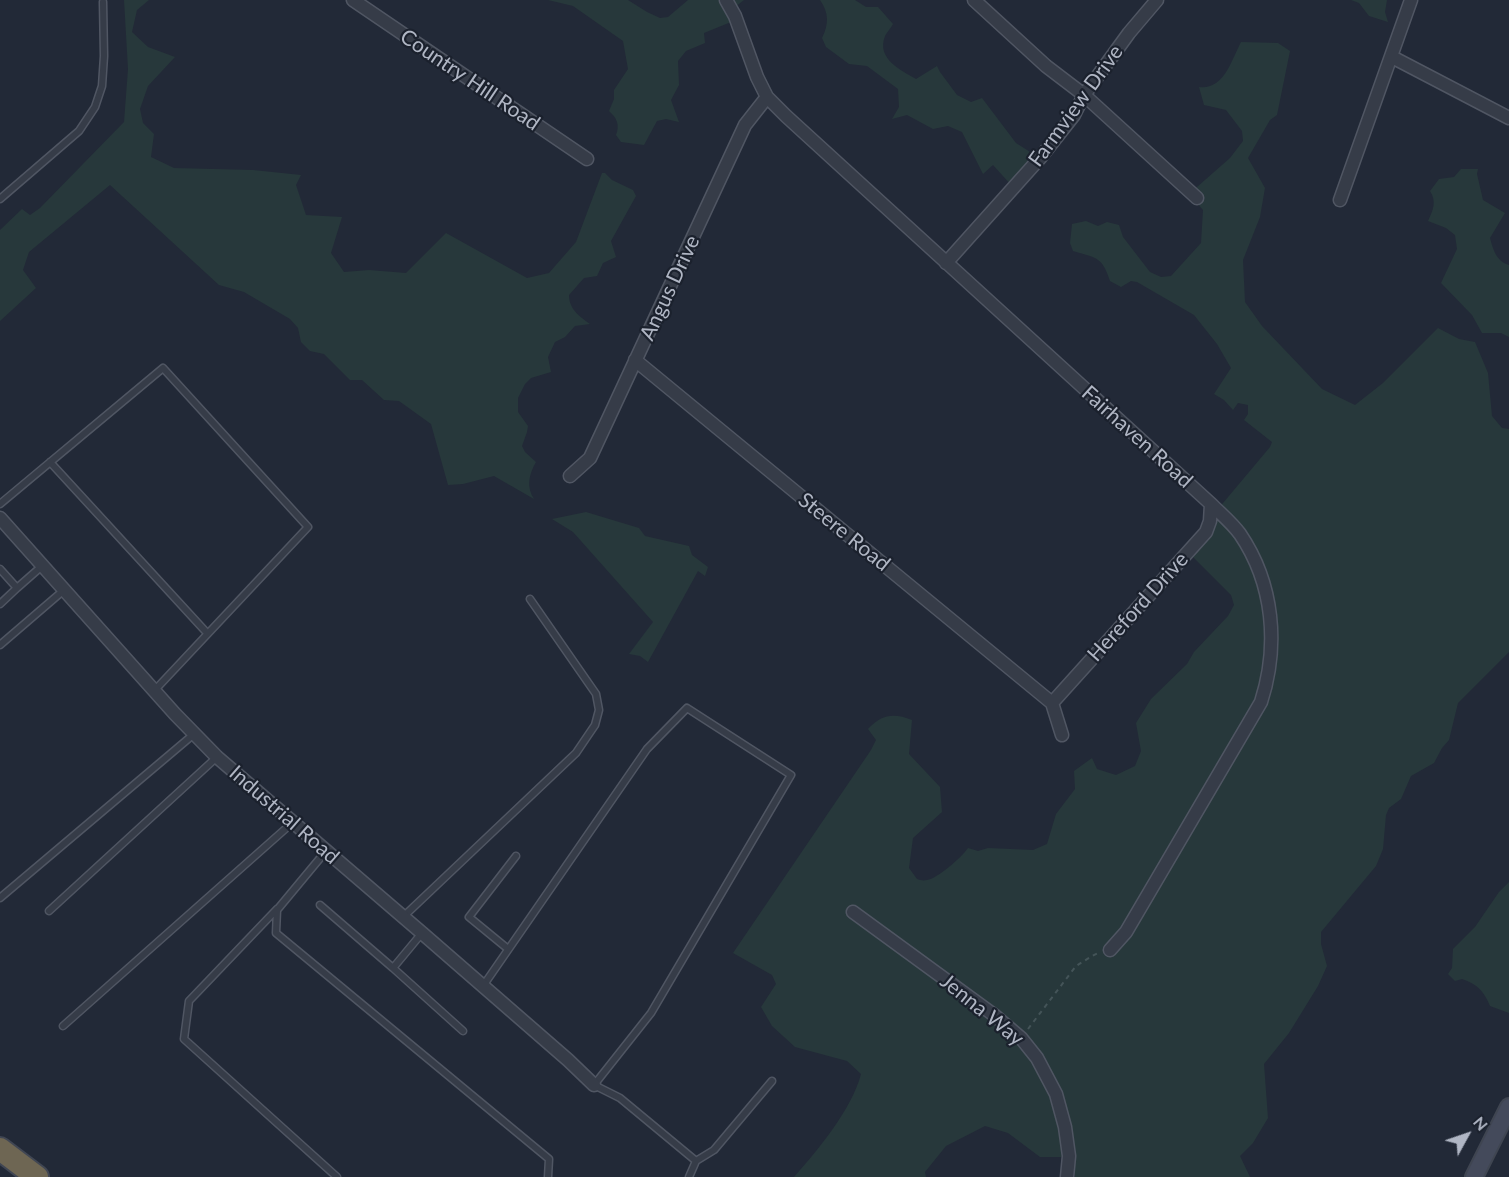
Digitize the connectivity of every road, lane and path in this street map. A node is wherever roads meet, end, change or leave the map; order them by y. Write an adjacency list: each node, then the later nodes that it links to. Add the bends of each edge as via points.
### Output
1 (353, 0): 11 (street, Country Hill Road)
2 (726, 0): 9 (street, Fairhaven Road)
3 (974, 0): 8 (street)
4 (1157, 0): 8 (street, Farmview Drive)
5 (1411, 0): 7 (street)
6 (103, 2): 13 (lane, via 102,86 95,107 79,131)
7 (1392, 57): 10 (street); 14 (street)
8 (1084, 95): 12 (street); 15 (street, Farmview Drive, via 1074,115 1040,158)
9 (767, 97): 15 (street, Fairhaven Road); 16 (street, Angus Drive, via 745,125)
10 (1509, 118)
11 (587, 159)
12 (1197, 198)
13 (0, 199)
14 (1340, 200)
15 (946, 263): 20 (street, Fairhaven Road)
16 (636, 360): 18 (street, Angus Drive, via 590,458); 31 (street, Steere Road)
17 (50, 462): 19 (lane); 28 (lane); 28 (lane, via 163,368 308,527)
18 (570, 476)
19 (0, 504)
20 (1211, 504): 31 (street, Hereford Drive, via 1206,532); 46 (street, Fairhaven Road, via 1239,532 1264,584 1272,633 1268,683 1246,730 1126,932)
21 (0, 518): 22 (street, Industrial Road)
22 (42, 566): 24 (lane); 25 (street, Industrial Road)
23 (0, 569): 24 (lane)
24 (17, 588): 27 (lane)
25 (64, 590): 29 (lane); 30 (street, Industrial Road)
26 (530, 599): 43 (lane, via 596,694 599,710 595,725 576,753)
27 (0, 604)
28 (207, 633): 30 (lane)
29 (0, 645)
30 (154, 691): 32 (street, Industrial Road)
31 (1052, 703): 33 (street)
32 (194, 734): 34 (street, Industrial Road); 38 (lane)
33 (1062, 735)
34 (217, 758): 35 (street, Industrial Road); 41 (lane)
35 (292, 823): 36 (street, Industrial Road); 49 (lane)
36 (326, 851): 40 (lane); 43 (street, Industrial Road)
37 (516, 856): 45 (lane, via 469,917)
38 (0, 898)
39 (320, 905): 47 (lane)
40 (278, 909): 58 (lane, via 189,1001 184,1039); 59 (lane, via 276,933 549,1160)
41 (49, 911)
42 (853, 912): 51 (street, Jenna Way)
43 (403, 917): 44 (street, Industrial Road)
44 (422, 933): 47 (lane); 48 (street, Industrial Road)
45 (508, 949): 48 (lane); 53 (lane, via 647,748 687,708 791,775 651,1013)
46 (1110, 950): 51 (path, via 1076,966)
47 (393, 968): 50 (lane)
48 (483, 986): 53 (street, Industrial Road)
49 (63, 1026)
50 (463, 1031)
51 (1021, 1038): 61 (street, Jenna Way, via 1056,1094 1069,1156)
52 (772, 1081): 56 (lane, via 714,1150)
53 (594, 1085): 56 (lane, via 620,1098)
54 (1509, 1107): 62 (street)
55 (0, 1149): 57 (highway)
56 (696, 1161): 60 (lane)
57 (37, 1177)
58 (337, 1177)
59 (548, 1177)
60 (689, 1177)
61 (1067, 1177)
62 (1474, 1177)

